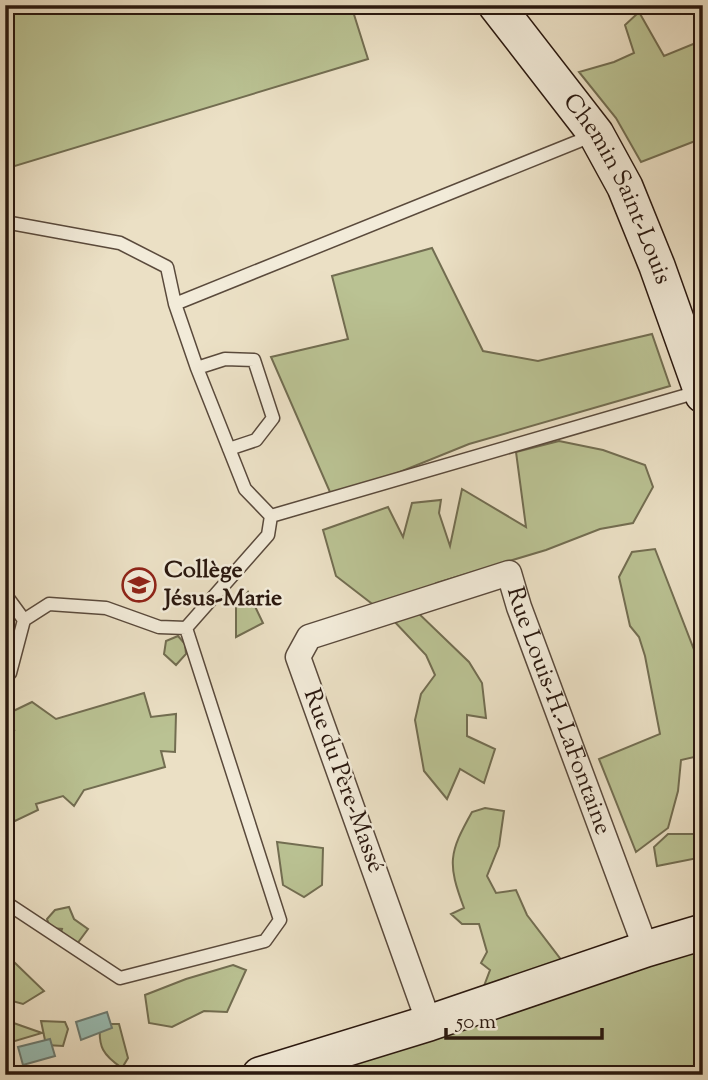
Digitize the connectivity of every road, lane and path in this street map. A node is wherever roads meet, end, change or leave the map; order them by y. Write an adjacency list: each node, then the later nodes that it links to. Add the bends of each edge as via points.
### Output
1 (496, 5): 2 (street, Chemin Saint-Louis)
2 (596, 134): 4 (lane); 6 (street, Chemin Saint-Louis, via 657,266)
3 (5, 222): 4 (lane, via 120,243 167,267)
4 (175, 304): 5 (lane)
5 (197, 368): 7 (lane); 7 (lane, via 225,359 254,360 273,418 256,440)
6 (702, 393): 8 (lane)
7 (229, 449): 8 (lane, via 245,489)
8 (271, 516): 12 (lane, via 268,535)
9 (5, 594): 11 (lane)
10 (406, 605): 16 (street, Rue Louis-H.-LaFontaine, via 509,573); 17 (street, Rue du Père-Massé, via 309,637 298,657)
11 (24, 620): 12 (lane, via 48,604 106,608 159,627); 13 (lane)
12 (186, 628): 14 (lane, via 280,920 265,941 120,978)
13 (5, 679)
14 (5, 902)
15 (703, 932): 16 (street)
16 (646, 949): 17 (street)
17 (429, 1023): 18 (street)
18 (260, 1075)

